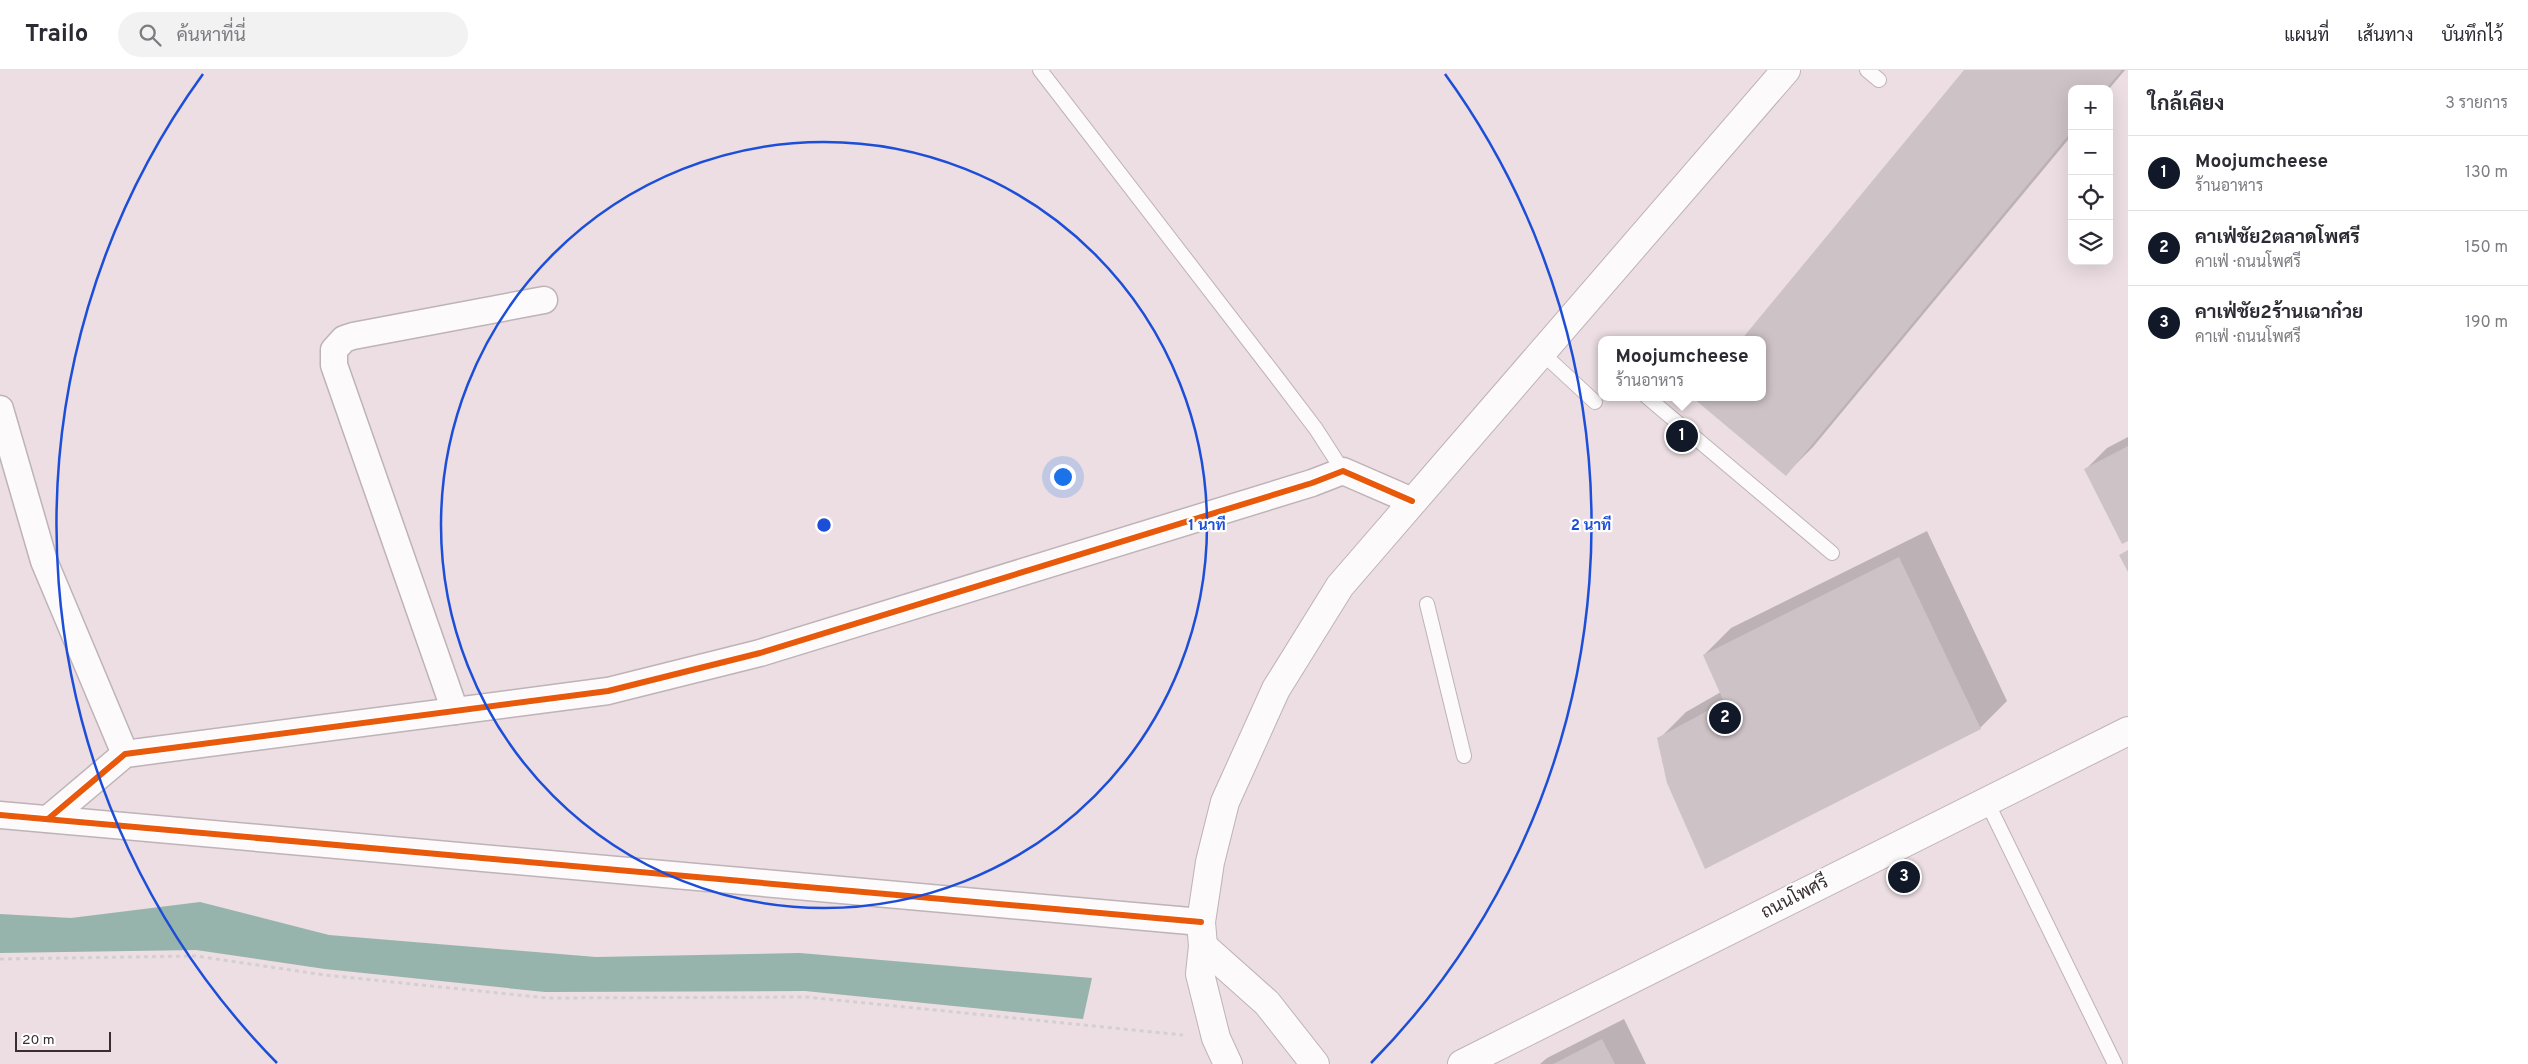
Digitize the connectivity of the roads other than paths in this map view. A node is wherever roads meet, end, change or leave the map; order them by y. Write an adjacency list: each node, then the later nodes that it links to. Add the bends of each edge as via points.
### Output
1 (1040, 70): 10 (lane, via 1281,383)
2 (1786, 70): 6 (street)
3 (1867, 70): 4 (lane)
4 (1879, 80)
5 (544, 300): 14 (street, via 353,336 334,350 334,365)
6 (1541, 352): 8 (lane); 11 (street)
7 (1652, 401): 12 (lane)
8 (1596, 402)
9 (0, 410): 16 (street, via 44,561)
10 (1343, 471): 11 (street); 14 (street, via 760,653 608,691)
11 (1412, 501): 21 (street, via 1340,586 1276,689 1225,802 1210,862)
12 (1832, 553)
13 (1427, 604): 17 (lane)
14 (455, 711): 16 (street)
15 (2128, 731): 18 (street, ถนนโพศรี)
16 (125, 754): 20 (street)
17 (1464, 756)
18 (1987, 802): 22 (street, ถนนโพศรี); 26 (lane)
19 (0, 815): 20 (street)
20 (48, 819): 21 (street)
21 (1202, 934): 23 (street, via 1200,974 1216,1038); 24 (street, via 1267,1003)
22 (1490, 1058): 25 (street, ถนนโพศรี)
23 (1228, 1064)
24 (1315, 1064)
25 (1462, 1064)
26 (2115, 1064)

